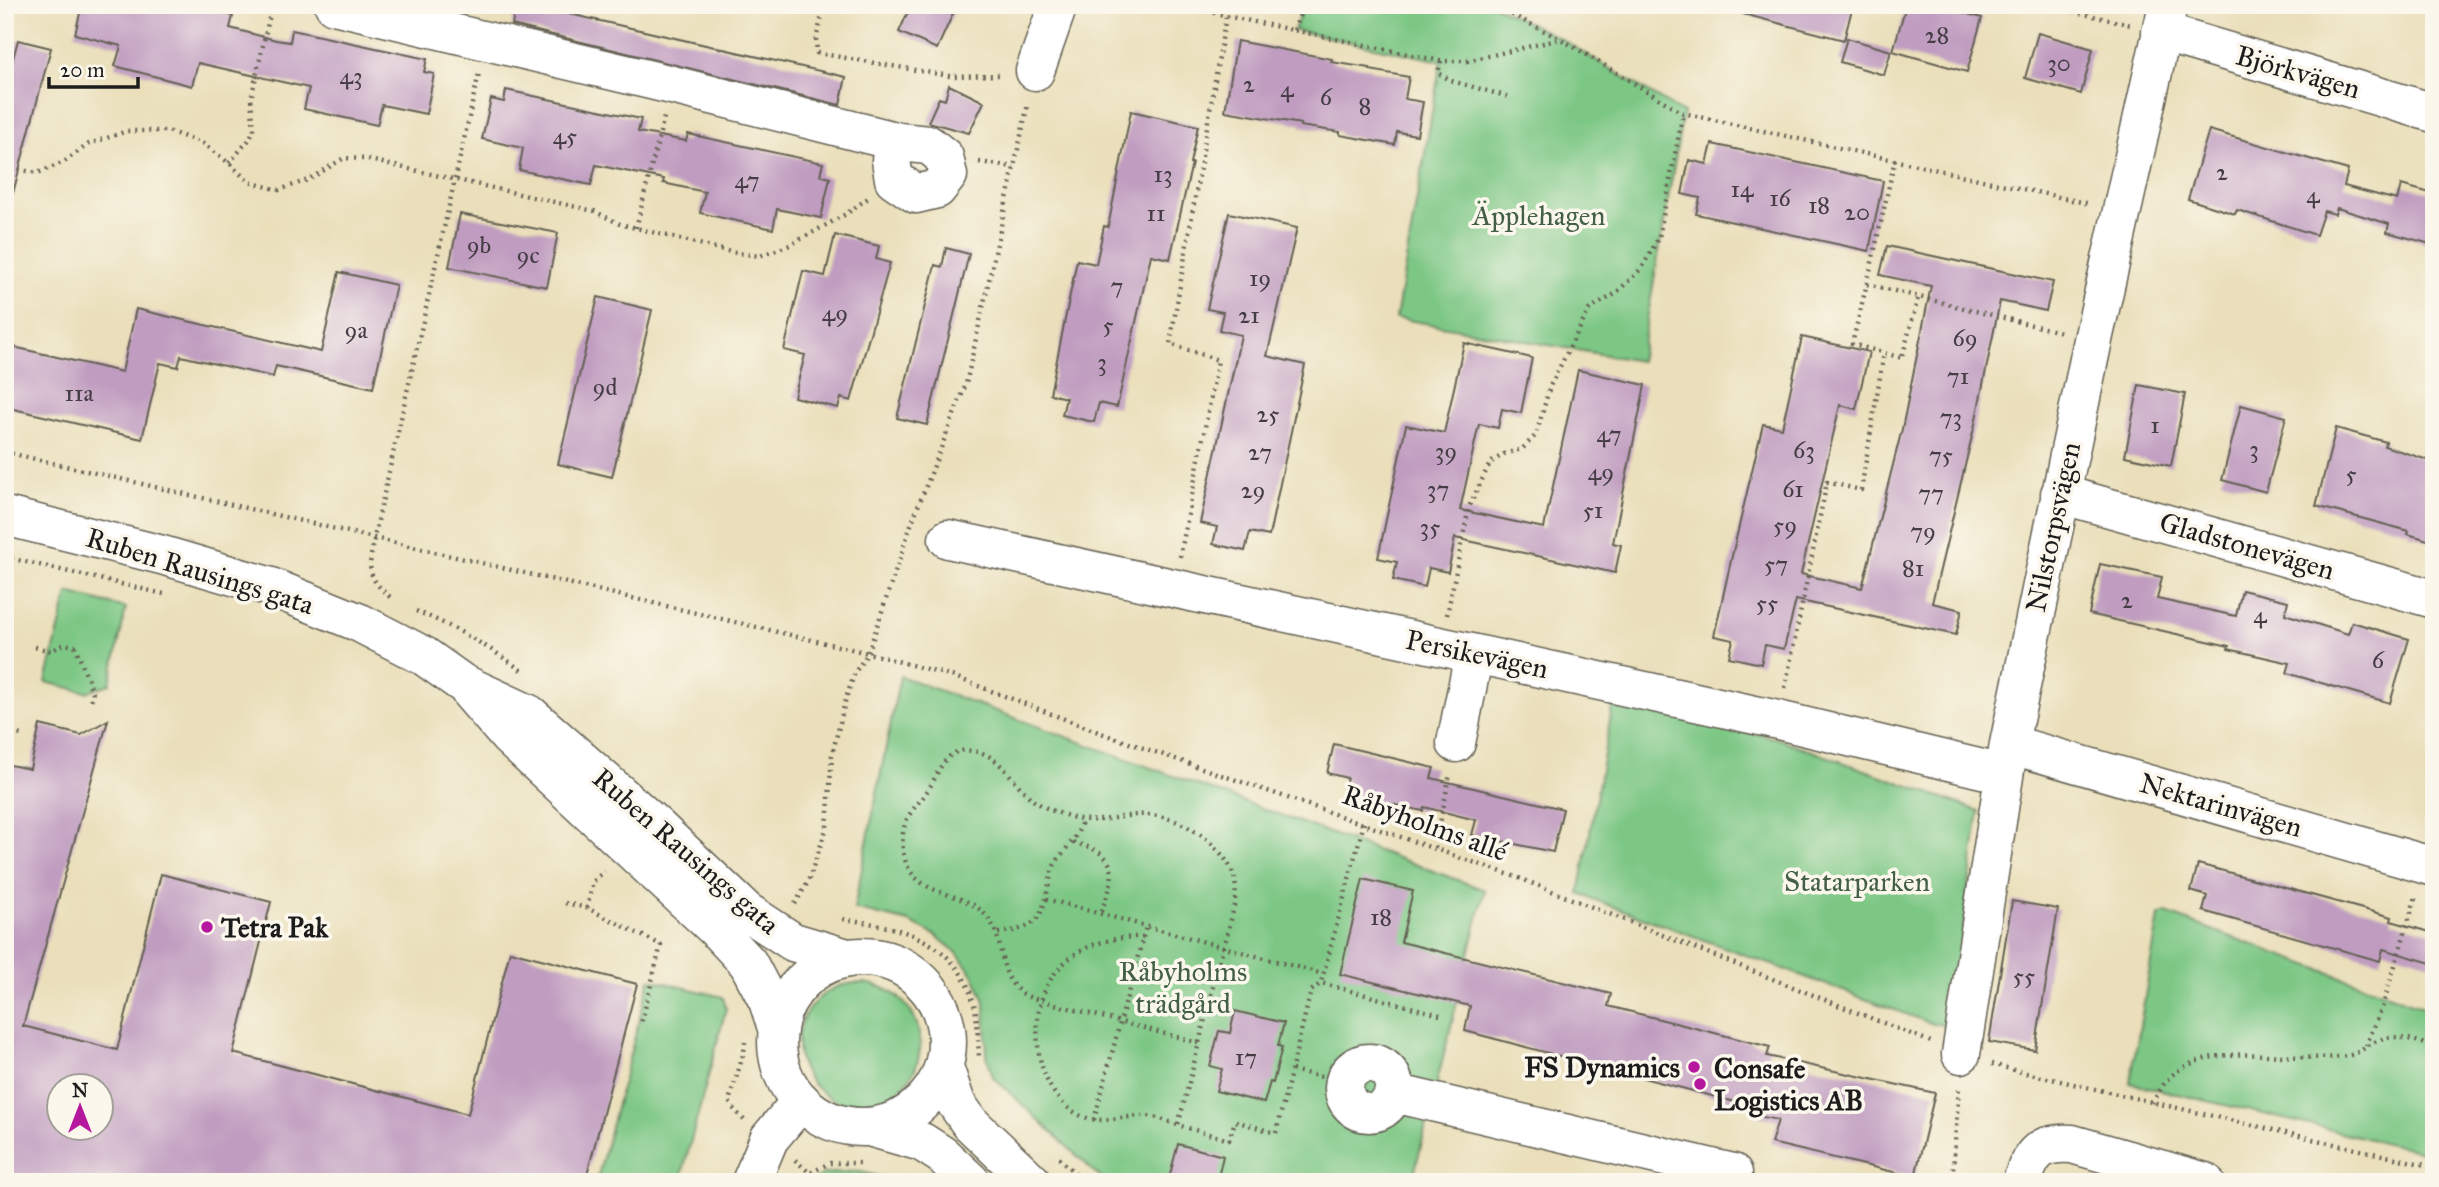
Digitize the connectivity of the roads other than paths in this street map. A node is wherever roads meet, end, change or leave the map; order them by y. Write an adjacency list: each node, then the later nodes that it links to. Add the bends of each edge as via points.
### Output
1 (334, 5): 6 (street, via 672,85)
2 (1058, 5): 4 (street)
3 (2164, 19): 5 (street, Björkvägen); 7 (street, Nilstorpsvägen)
4 (1035, 71)
5 (2434, 113)
6 (896, 161)
7 (2060, 494): 10 (street, Gladstonevägen); 14 (street, Nilstorpsvägen)
8 (5, 516): 12 (street, Ruben Rausings gata, via 271,587 359,623 424,656)
9 (948, 539): 11 (street, Persikevägen)
10 (2434, 599)
11 (1458, 650): 13 (street); 14 (street, Persikevägen, via 1778,720)
12 (462, 682): 16 (street, Ruben Rausings gata, via 529,714 746,911 786,911 793,942); 17 (street, Ruben Rausings gata, via 509,737 748,963 768,1001)
13 (1456, 743)
14 (2006, 759): 15 (street, Nektarinvägen); 18 (street, Nilstorpsvägen)
15 (2430, 866)
16 (847, 958): 17 (street, Ruben Rausings gata, via 808,976); 19 (street, Ruben Rausings gata, via 876,958 904,967 926,986 941,1010 948,1039)
17 (762, 1035): 21 (street, Ruben Rausings gata, via 777,1050 782,1069)
18 (1961, 1054)
19 (962, 1066): 22 (street, Ruben Rausings gata); 25 (street, Ruben Rausings gata, via 956,1103 970,1123)
20 (1344, 1082): 26 (street, via 1355,1066 1375,1063 1391,1074 1394,1093 1733,1173)
21 (801, 1101): 22 (street, Ruben Rausings gata, via 844,1125); 23 (street, via 769,1139)
22 (868, 1145): 24 (street, Ruben Rausings gata, via 922,1142)
23 (751, 1182)
24 (971, 1182)
25 (1032, 1182)
26 (1731, 1182)
27 (2022, 1182): 28 (street, via 2028,1162 2038,1150 2054,1143 2072,1144)
28 (2205, 1182)

